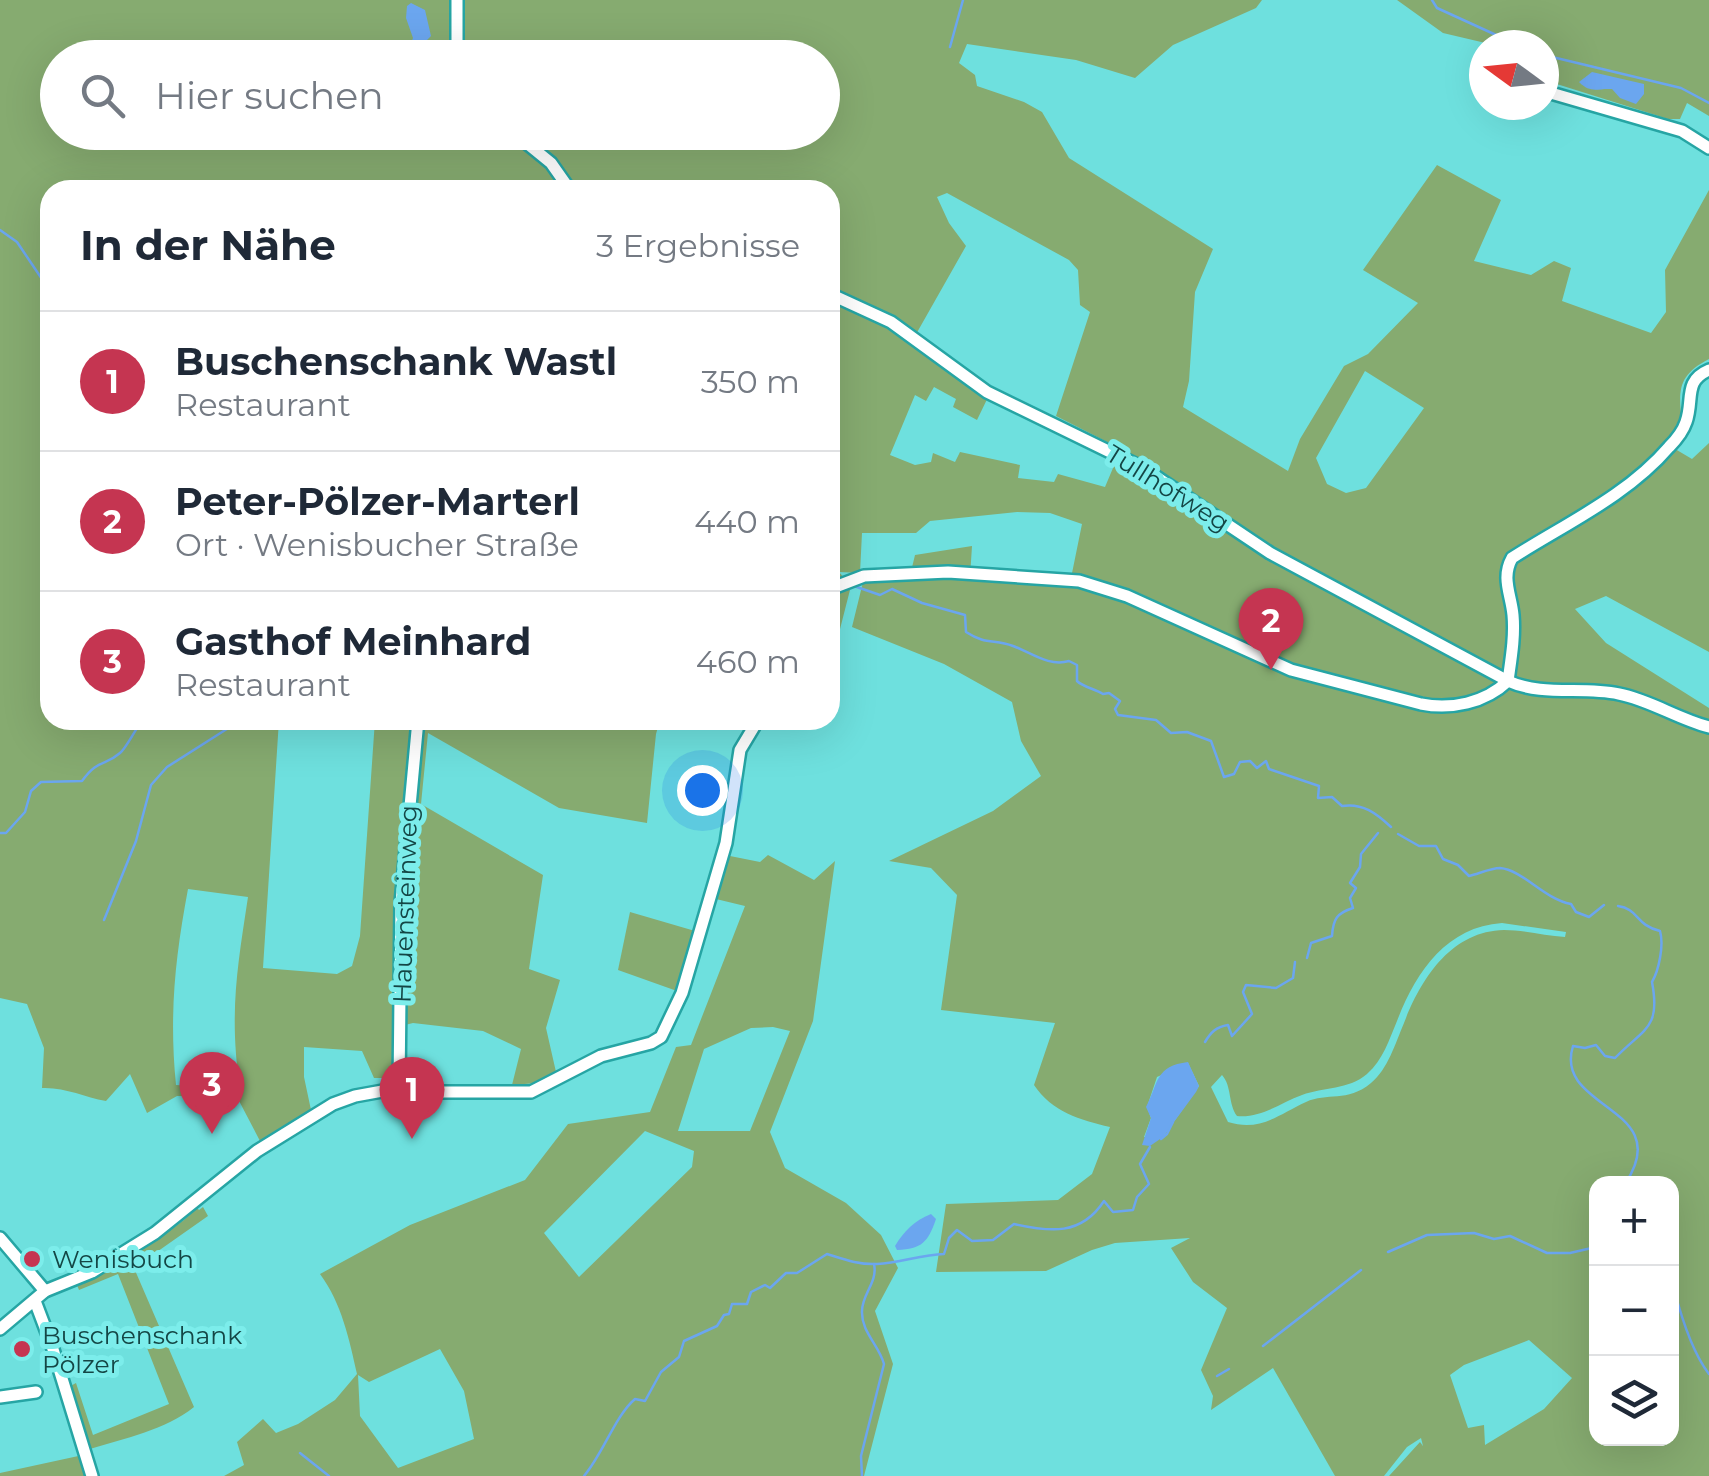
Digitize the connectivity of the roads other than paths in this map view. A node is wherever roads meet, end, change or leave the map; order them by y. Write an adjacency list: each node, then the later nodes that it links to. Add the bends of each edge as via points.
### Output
1 (458, 0): 2 (street)
2 (457, 40)
3 (1559, 95): 4 (street, via 1682,132)
4 (1709, 148)
5 (536, 150): 6 (street)
6 (563, 180)
7 (840, 299): 10 (street, Tullhofweg, via 891,322 986,392 1144,468 1270,552)
8 (1709, 370): 10 (street, via 1692,384 1687,420 1659,458 1609,500 1512,558 1506,580 1513,612)
9 (840, 584): 10 (street, via 968,571 1079,581 1291,670 1436,707 1486,697)
10 (1508, 682): 11 (street, via 1620,694)
11 (1709, 726)
12 (417, 730): 14 (street, Hauensteinweg, via 401,903)
13 (752, 730): 14 (street, via 740,750 726,842 682,993 661,1037 601,1056 531,1092)
14 (398, 1088): 16 (street, via 355,1096 306,1118 154,1232 92,1272)
15 (0, 1238): 16 (street)
16 (45, 1291): 17 (street)
17 (35, 1301): 18 (street); 21 (street)
18 (0, 1329)
19 (36, 1392): 20 (street)
20 (0, 1397)
21 (92, 1476)

